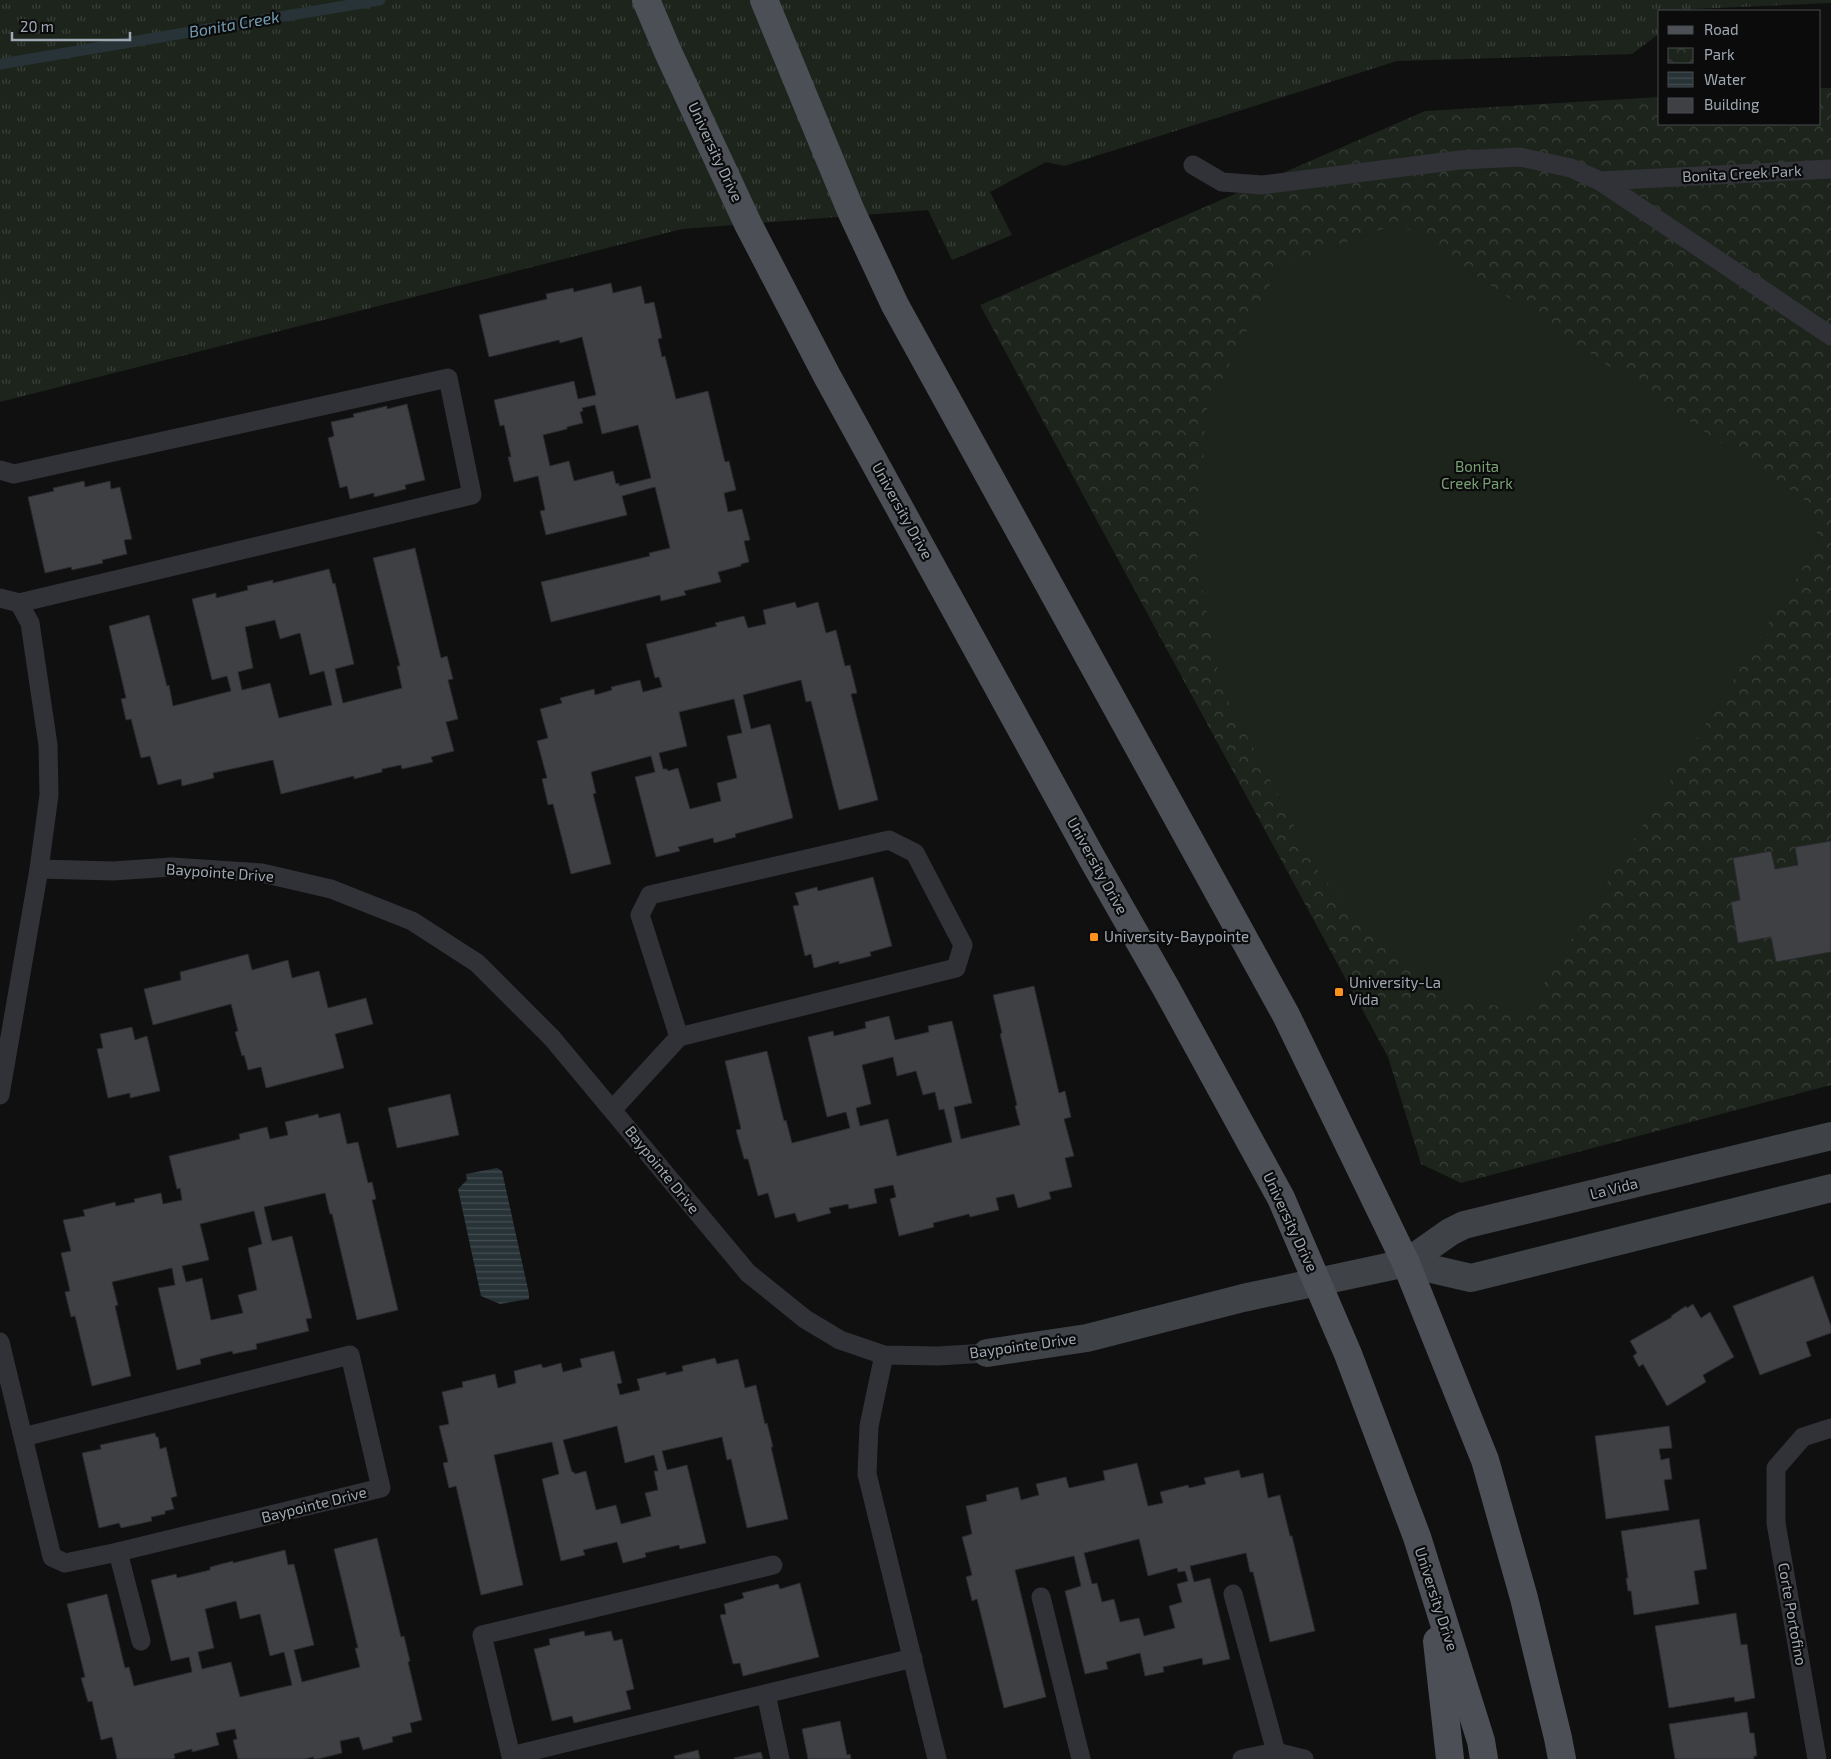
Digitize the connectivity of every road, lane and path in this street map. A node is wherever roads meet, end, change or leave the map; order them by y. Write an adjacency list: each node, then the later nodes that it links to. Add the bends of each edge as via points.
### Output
1 (646, 0): 17 (main road, University Drive, via 748,224 832,384 1281,1198)
2 (764, 0): 16 (main road, via 895,305 1286,1015)
3 (1193, 165): 5 (lane, via 1222,182 1262,185 1460,160 1520,157 1571,168)
4 (1831, 169): 5 (lane, Bonita Creek Park)
5 (1600, 181): 6 (lane)
6 (1831, 336)
7 (0, 470): 9 (lane, via 14,474 448,378 472,495)
8 (0, 598): 9 (lane)
9 (19, 603): 10 (lane, via 30,623 48,745 49,795)
10 (39, 869): 12 (lane); 13 (lane, Baypointe Drive, via 113,871 172,868 262,873 331,888 412,921 477,963 552,1038)
11 (679, 1037): 11 (lane, via 956,968 962,944 915,853 890,840 650,896 640,916); 13 (lane)
12 (0, 1095)
13 (612, 1109): 20 (lane, Baypointe Drive, via 748,1273 805,1320 840,1340)
14 (1831, 1136): 16 (street, La Vida, via 1464,1225)
15 (1831, 1188): 16 (street, La Vida, via 1471,1278)
16 (1406, 1262): 17 (street, La Vida); 39 (main road, via 1485,1460 1524,1598)
17 (1318, 1281): 19 (street, Baypointe Drive, via 1087,1338); 25 (main road, University Drive, via 1417,1537)
18 (0, 1342): 22 (lane, Baypointe Drive)
19 (987, 1353): 20 (lane, Baypointe Drive)
20 (884, 1355): 29 (lane, via 870,1426 867,1474)
21 (1831, 1428): 40 (lane, Corte Portofino, via 1803,1437 1776,1468 1776,1523)
22 (23, 1438): 23 (lane, Baypointe Drive, via 52,1557 65,1563); 23 (lane, Baypointe Drive, via 350,1355 381,1488)
23 (118, 1552): 28 (lane)
24 (773, 1565): 30 (lane, via 482,1636 511,1756)
25 (1431, 1582): 37 (main road); 38 (main road, University Drive)
26 (1233, 1594): 31 (lane)
27 (1041, 1597): 34 (lane)
28 (142, 1641)
29 (913, 1658): 30 (lane); 33 (lane)
30 (766, 1694): 32 (lane)
31 (1276, 1752): 35 (lane); 36 (lane)
32 (780, 1759)
33 (936, 1759)
34 (1081, 1759)
35 (1242, 1759)
36 (1304, 1759)
37 (1450, 1759)
38 (1484, 1759)
39 (1562, 1759)
40 (1817, 1759)

